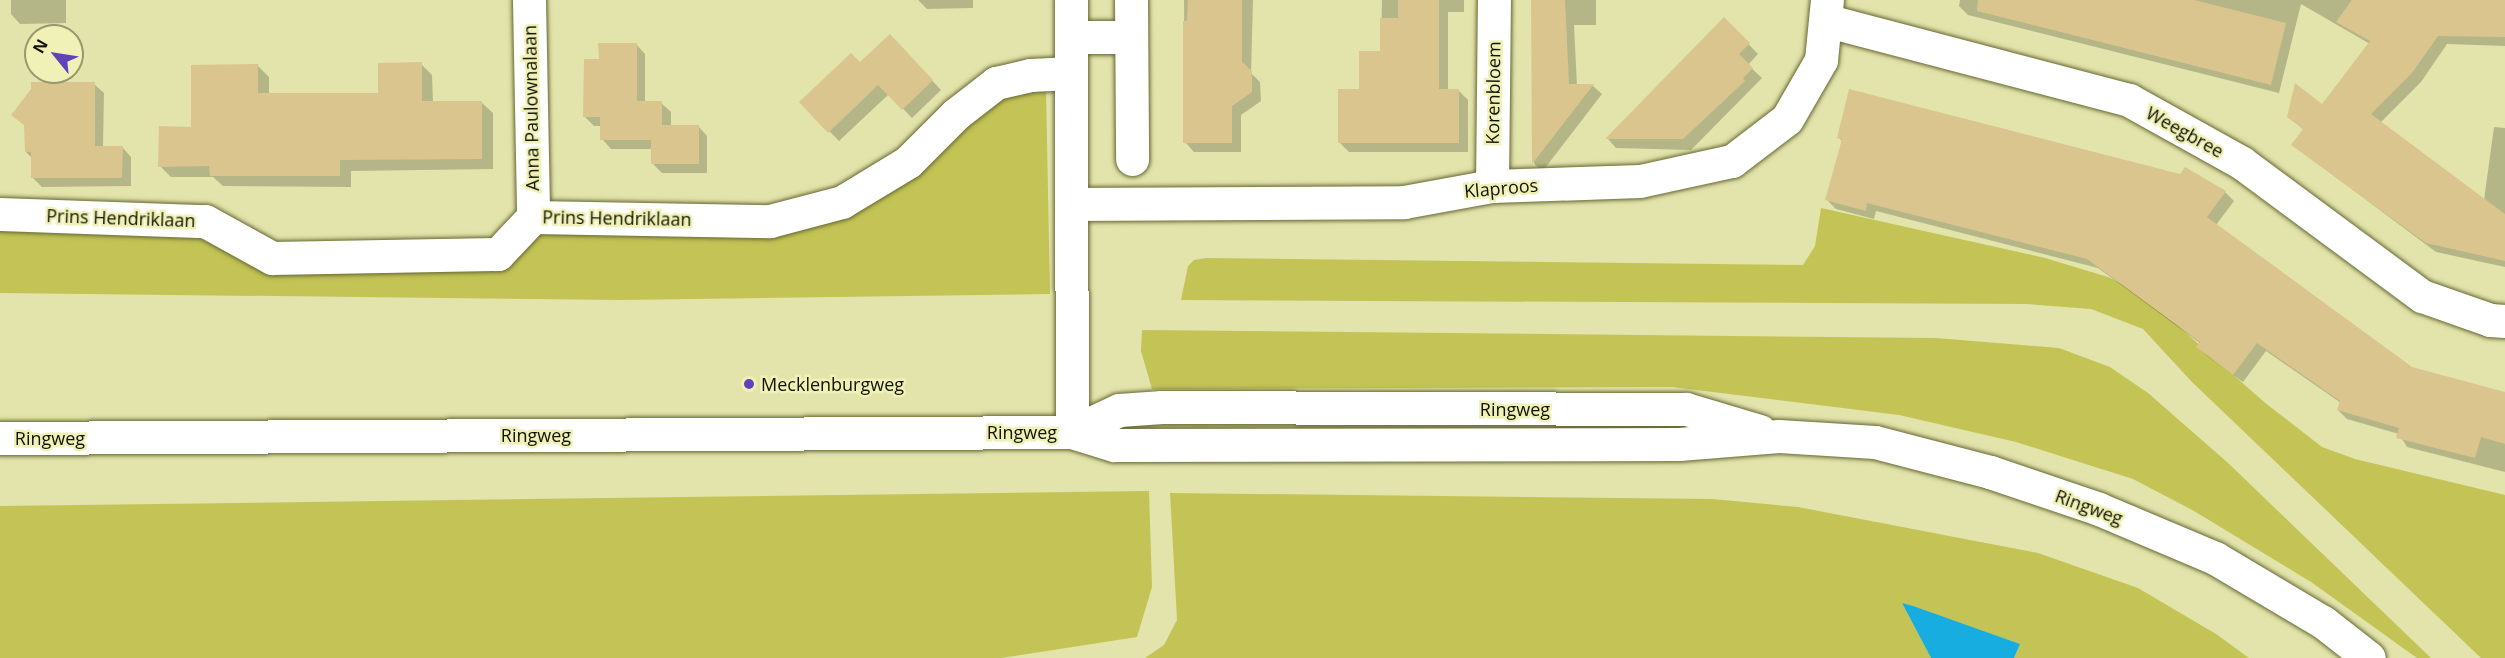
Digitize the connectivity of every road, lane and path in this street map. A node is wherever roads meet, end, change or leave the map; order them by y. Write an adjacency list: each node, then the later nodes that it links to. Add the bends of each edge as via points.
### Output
1 (529, 0): 13 (street, Anna Paulownalaan)
2 (1071, 0): 6 (street)
3 (1131, 0): 7 (street)
4 (1494, 0): 10 (street, Korenbloem)
5 (1827, 11): 10 (street, Klaproos, via 1821,60 1787,119 1732,161 1640,181); 14 (street, Weegbree, via 2129,100 2242,163 2422,296 2490,320)
6 (1071, 36): 7 (street); 8 (street)
7 (1131, 37): 9 (street)
8 (1071, 73): 11 (street); 13 (street, Prins Hendriklaan, via 1030,75 996,83 956,114 908,162 842,202 770,221)
9 (1132, 159)
10 (1492, 186): 11 (street, Klaproos, via 1404,202)
11 (1071, 204): 15 (street)
12 (0, 214): 13 (street, Prins Hendriklaan, via 205,221 272,258 498,255)
13 (533, 217)
14 (2505, 321)
15 (1072, 432): 16 (street, Ringweg); 17 (street, Ringweg, via 1119,410 1162,407 1674,409 1779,436 1875,442 1990,472 2099,509 2215,558 2323,622)
16 (0, 438)
17 (2369, 658)

